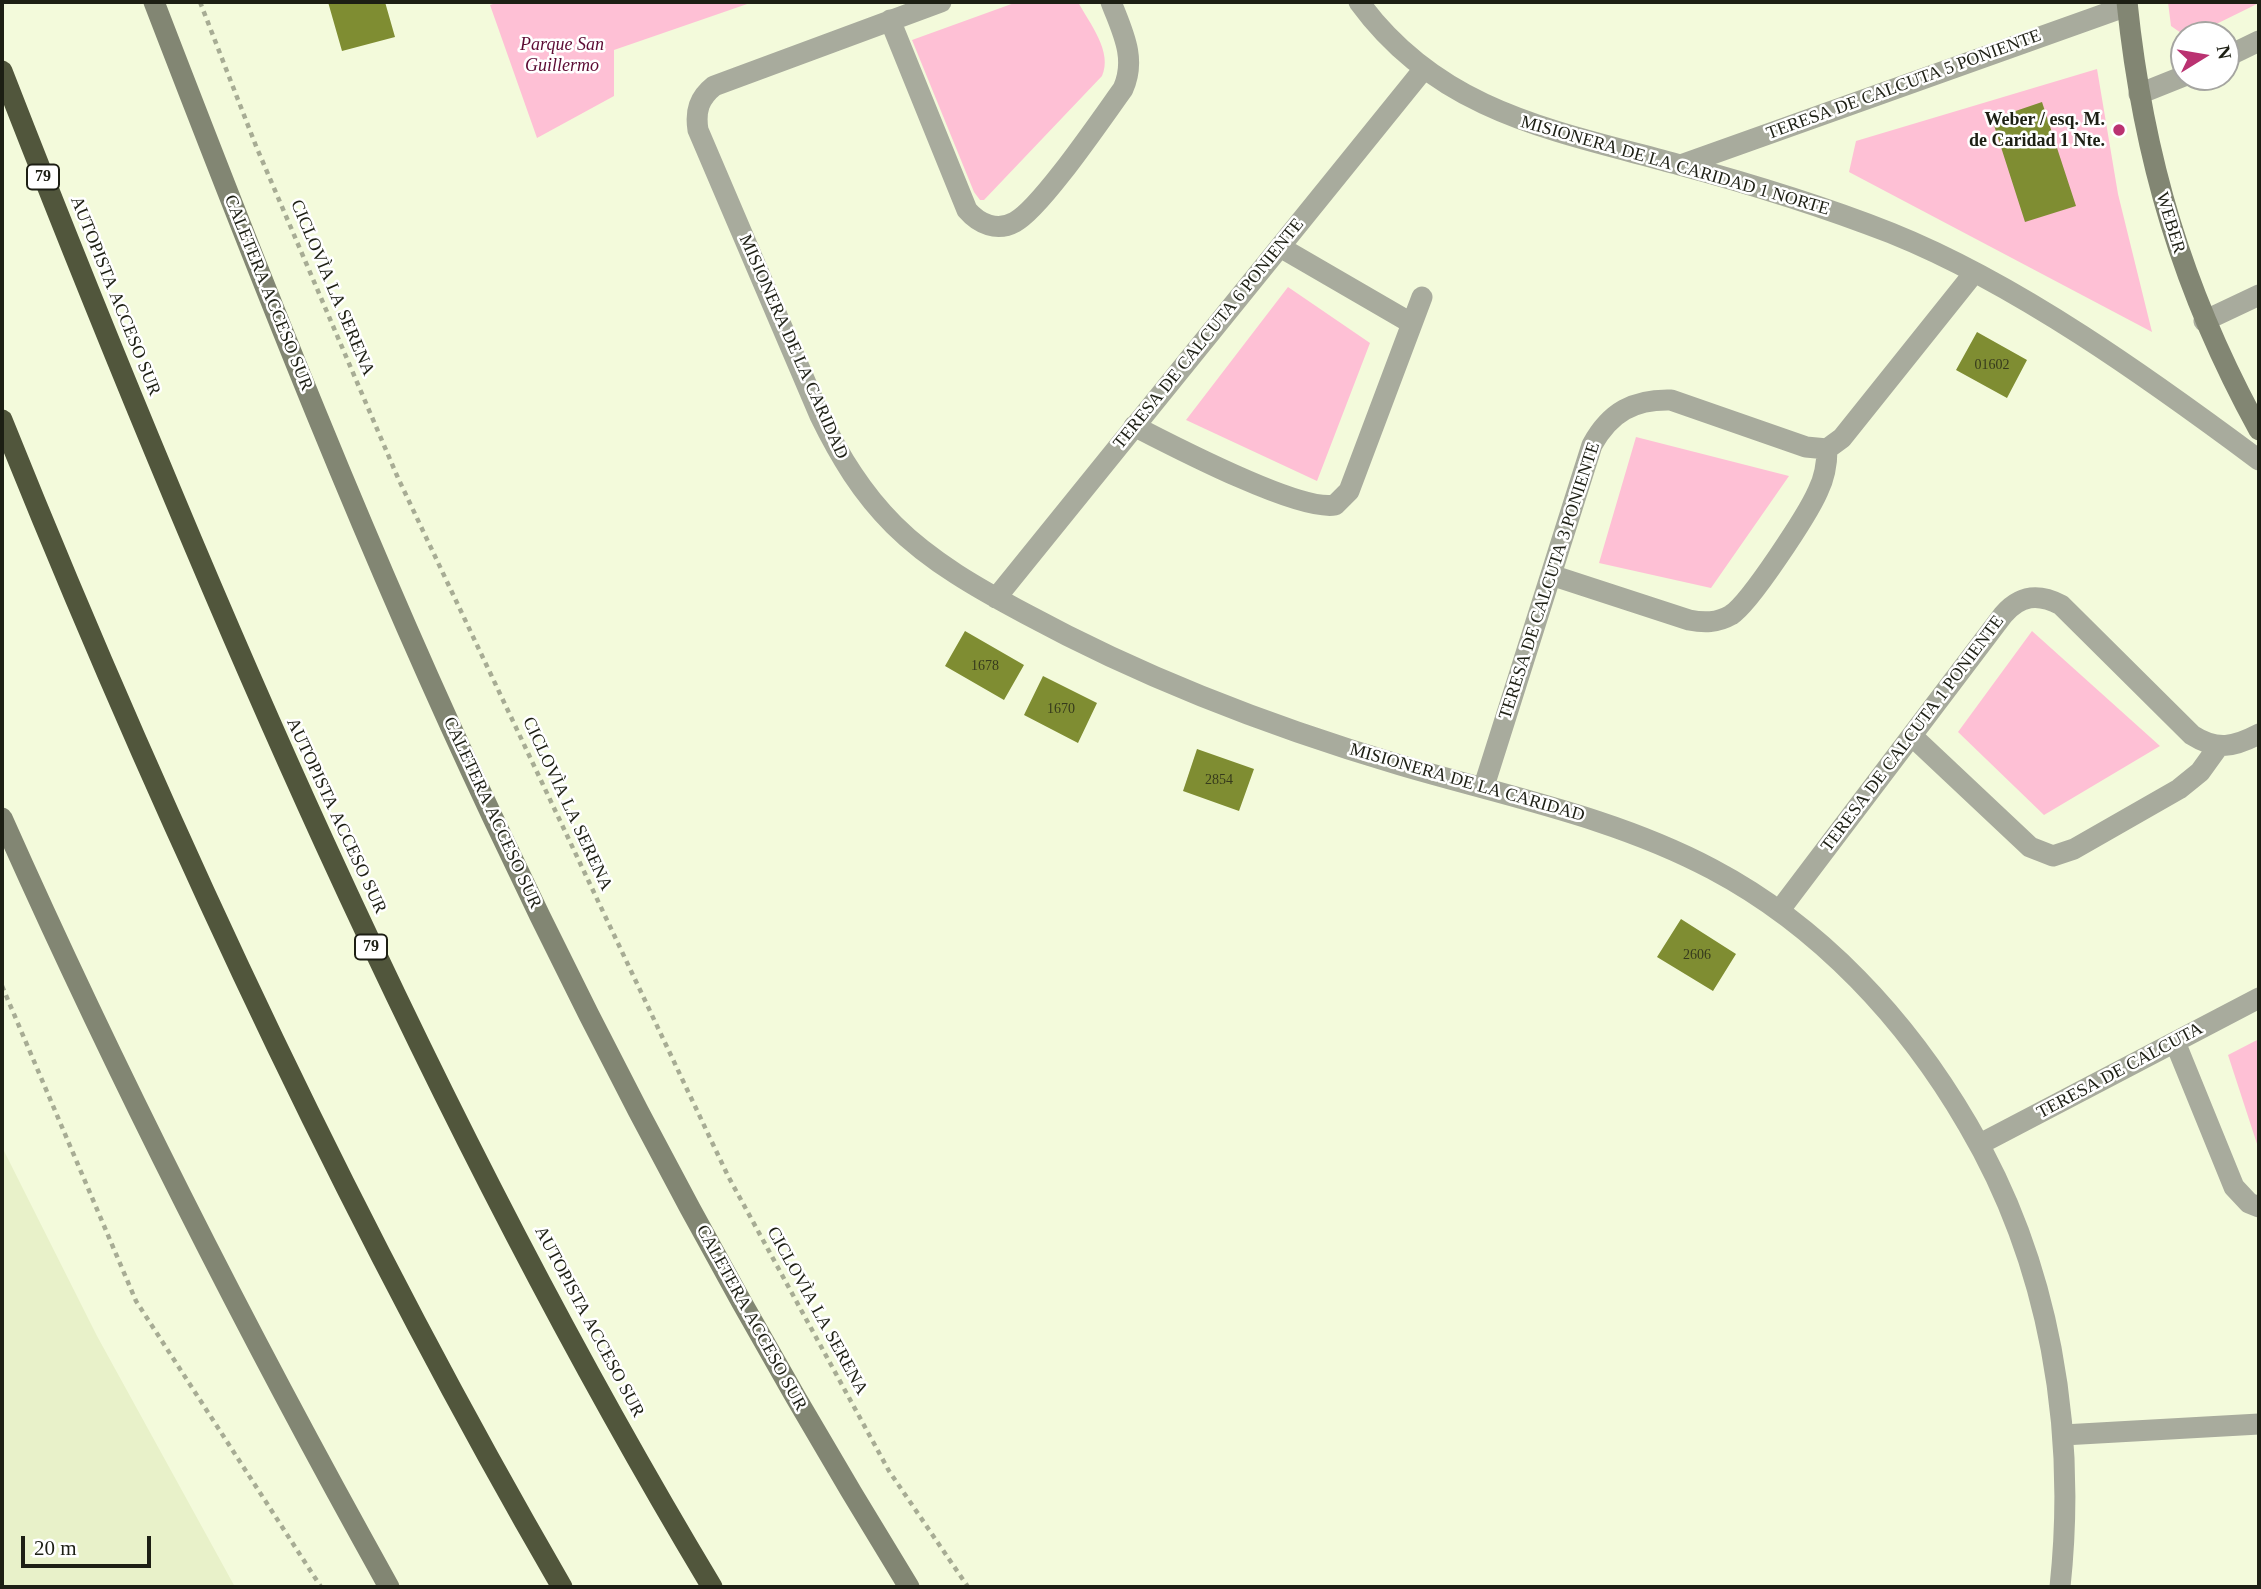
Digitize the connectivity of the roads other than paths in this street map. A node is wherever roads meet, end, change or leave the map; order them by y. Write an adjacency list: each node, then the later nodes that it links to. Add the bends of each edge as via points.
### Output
1 (154, 2): 42 (main road, CALETERA ACCESO SUR, via 357,514 492,817 662,1157 752,1324)
2 (941, 2): 6 (street)
3 (1111, 2): 6 (street, via 1129,53 1124,89 1036,203 1013,223 999,227 986,224 967,209)
4 (1359, 2): 9 (street, MISIONERA DE LA CARIDAD 1 NORTE)
5 (2127, 4): 12 (main road, WEBER); 13 (street, TERESA DE CALCUTA 5 PONIENTE)
6 (890, 20): 26 (street, MISIONERA DE LA CARIDAD, via 714,86 700,101 698,130 840,456 864,493 896,527 931,557)
7 (2259, 41): 8 (street)
8 (2240, 50)
9 (1423, 70): 13 (street, MISIONERA DE LA CARIDAD 1 NORTE, via 1460,94 1536,127); 14 (street, TERESA DE CALCUTA 6 PONIENTE)
10 (2, 72): 41 (highway, AUTOPISTA ACCESO SUR / 79, via 170,493 359,922 571,1341)
11 (2170, 82): 12 (street)
12 (2140, 94): 18 (main road, WEBER, via 2166,214)
13 (1681, 165): 15 (street, MISIONERA DE LA CARIDAD 1 NORTE, via 1880,229)
14 (1280, 247): 19 (street); 21 (street, TERESA DE CALCUTA 6 PONIENTE)
15 (1974, 273): 23 (street, via 1842,438); 24 (street, MISIONERA DE LA CARIDAD 1 NORTE, via 2136,372)
16 (2259, 295): 18 (street)
17 (1422, 297): 19 (street)
18 (2204, 321): 22 (main road, WEBER)
19 (1411, 323): 21 (street, via 1349,491 1335,505 1319,505 1249,481)
20 (2, 420): 40 (highway, via 144,759 244,978 418,1329)
21 (1135, 426): 26 (street, TERESA DE CALCUTA 6 PONIENTE)
22 (2259, 430)
23 (1827, 449): 25 (street, via 1822,482 1811,505 1740,608 1720,620 1689,620); 25 (street, TERESA DE CALCUTA 3 PONIENTE, via 1806,447 1671,400 1632,404 1614,414 1592,445)
24 (2259, 460)
25 (1551, 575): 30 (street, TERESA DE CALCUTA 3 PONIENTE)
26 (996, 598): 30 (street, MISIONERA DE LA CARIDAD, via 1072,639 1239,709 1328,743)
27 (2259, 734): 29 (street, via 2233,746)
28 (1912, 736): 29 (street, via 2030,847 2053,856 2074,849 2179,789 2200,772); 29 (street, TERESA DE CALCUTA 1 PONIENTE, via 2003,615 2034,596 2061,605 2192,735); 32 (street, TERESA DE CALCUTA 1 PONIENTE)
29 (2218, 747)
30 (1484, 786): 32 (street, MISIONERA DE LA CARIDAD, via 1673,849)
31 (2, 818): 39 (main road, via 195,1227)
32 (1779, 911): 35 (street, MISIONERA DE LA CARIDAD, via 1819,942 1890,1015)
33 (2259, 998): 34 (street, TERESA DE CALCUTA)
34 (2175, 1042): 35 (street, TERESA DE CALCUTA); 36 (street, via 2234,1187)
35 (1980, 1144): 38 (street, MISIONERA DE LA CARIDAD, via 2009,1205 2041,1300)
36 (2259, 1208)
37 (2259, 1424): 38 (street)
38 (2063, 1435): 43 (street, MISIONERA DE LA CARIDAD, via 2066,1494)
39 (389, 1587)
40 (562, 1587)
41 (712, 1587)
42 (909, 1587)
43 (2060, 1587)

